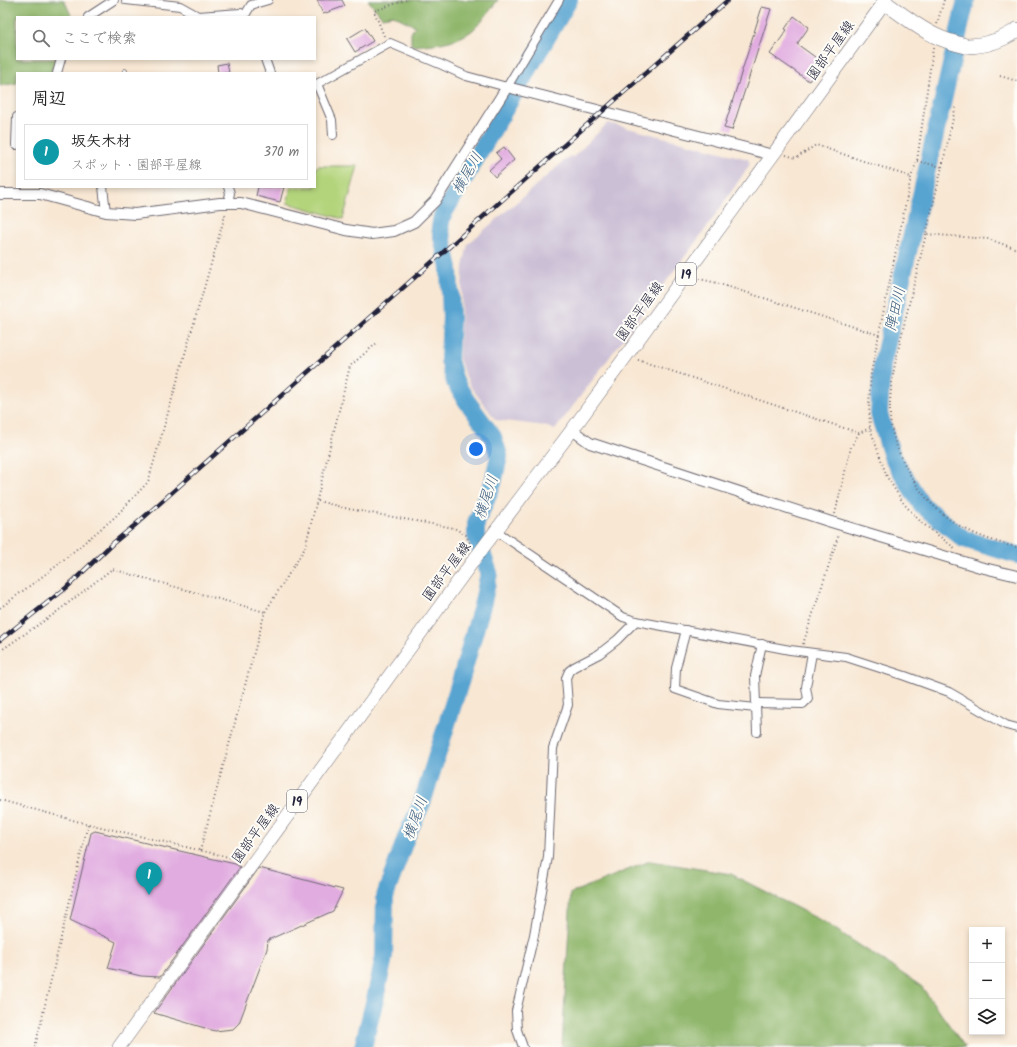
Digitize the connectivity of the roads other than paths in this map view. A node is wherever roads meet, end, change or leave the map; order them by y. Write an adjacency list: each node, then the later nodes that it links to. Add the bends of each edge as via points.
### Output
1 (114, 0): 6 (street)
2 (126, 0): 8 (street, via 180,6)
3 (268, 0): 10 (street, via 251,5)
4 (559, 0): 17 (street)
5 (885, 1): 11 (highway, bridge, via 934,36 966,46 992,43); 19 (main road, 園部平屋線 / 19)
6 (90, 16)
7 (198, 16): 9 (street, via 241,13)
8 (198, 16)
9 (243, 16)
10 (245, 16)
11 (1017, 30)
12 (61, 60): 14 (street)
13 (265, 60): 15 (street)
14 (58, 72)
15 (270, 72)
16 (316, 85): 17 (street, via 390,43 466,76); 18 (street, via 332,120)
17 (508, 88): 19 (street); 23 (street, via 435,201 414,222 394,231 372,234 352,231 241,203)
18 (333, 135)
19 (773, 155): 25 (main road, 園部平屋線 / 19)
20 (103, 188): 24 (street)
21 (228, 188): 23 (street)
22 (0, 194): 24 (street, via 40,194)
23 (228, 203): 24 (street, via 135,214)
24 (106, 212)
25 (572, 430): 26 (main road, 園部平屋線 / 19); 27 (street, via 590,442 758,499)
26 (496, 531): 28 (street, via 623,617); 35 (main road, 園部平屋線 / 19)
27 (1017, 576)
28 (636, 621): 29 (street); 36 (street, via 599,654 569,671 566,678 568,706 553,748 548,857 534,935 516,1011 517,1030)
29 (686, 630): 30 (street); 32 (street, via 676,668 675,689 718,704)
30 (762, 644): 31 (street); 32 (street, via 755,676)
31 (812, 653): 32 (street, via 806,687 808,699 803,704); 33 (street, via 846,657 949,692 1006,725)
32 (756, 706): 34 (street)
33 (1017, 728)
34 (757, 732)
35 (119, 1047)
36 (523, 1047)

